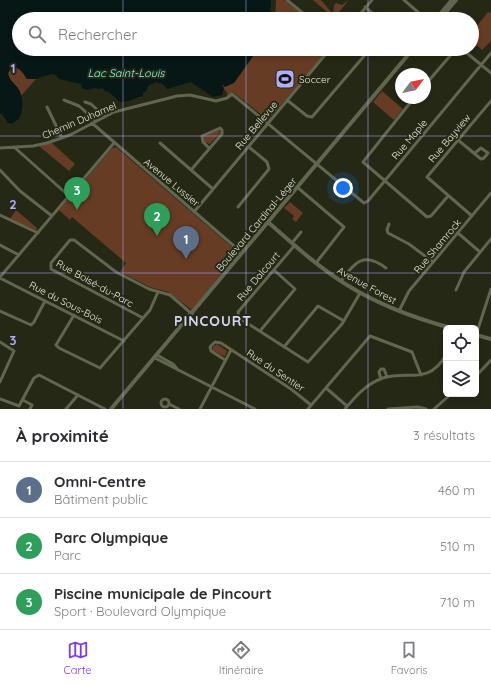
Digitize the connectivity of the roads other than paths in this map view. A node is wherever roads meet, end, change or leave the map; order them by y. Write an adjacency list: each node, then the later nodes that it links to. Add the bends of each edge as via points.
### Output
1 (287, 0): 6 (street)
2 (372, 0): 5 (street)
3 (404, 0): 9 (street)
4 (453, 1): 10 (street); 11 (street)
5 (365, 8): 7 (street); 8 (street)
6 (302, 12)
7 (362, 12)
8 (370, 12)
9 (418, 12)
10 (443, 12)
11 (445, 12)
12 (491, 53): 18 (street, Rue Maple)
13 (324, 56): 22 (street, Rue Bellevue)
14 (364, 56): 22 (street, via 312,117)
15 (407, 56): 39 (street, Boulevard Cardinal-Léger)
16 (450, 56): 20 (street)
17 (470, 56): 18 (street)
18 (481, 65): 19 (street); 42 (street, Rue Maple)
19 (491, 73)
20 (431, 78)
21 (64, 100): 28 (street, Avenue Lussier, via 80,106)
22 (287, 100): 29 (street, Rue Bellevue)
23 (491, 101): 31 (street, Rue Bayview)
24 (85, 102): 27 (street)
25 (409, 104): 42 (street, via 363,160 364,165)
26 (47, 107): 30 (street)
27 (104, 116): 28 (street, Chemin Duhamel); 29 (street, Chemin Duhamel, via 180,96 194,96 214,101 232,94)
28 (94, 122): 30 (street, Chemin Duhamel); 32 (street, Avenue Lussier)
29 (268, 124): 35 (street, Rue Bellevue); 39 (street)
30 (62, 138): 34 (street, Chemin Duhamel, via 41,145)
31 (458, 140): 38 (street); 47 (street, Rue Bayview, via 428,177)
32 (114, 143): 46 (street); 49 (street, Avenue Lussier)
33 (160, 143): 41 (street)
34 (14, 147): 36 (street, Chemin Duhamel); 46 (street)
35 (249, 147): 44 (street, Rue Bellevue); 48 (street, via 268,164 269,168)
36 (0, 148)
37 (209, 148): 37 (street, via 222,134 220,128 202,136 202,142); 41 (street)
38 (475, 153)
39 (316, 164): 42 (street, Rue Maple, via 364,203); 43 (street, Boulevard Cardinal-Léger)
40 (0, 170): 51 (street, via 20,191)
41 (191, 170): 44 (street)
42 (384, 181): 47 (street, via 428,218)
43 (297, 187): 53 (street, Boulevard Cardinal-Léger); 65 (street, via 344,227)
44 (213, 189): 49 (street, Rue Bellevue)
45 (491, 193): 52 (street, Rue Shamrock)
46 (69, 196): 51 (street)
47 (448, 196): 52 (street, Rue Bayview)
48 (238, 207)
49 (194, 212): 61 (street, Avenue Lussier)
50 (0, 215): 56 (street)
51 (52, 216): 56 (street)
52 (472, 216): 57 (street, Rue Shamrock)
53 (268, 222): 59 (street, Avenue Forest); 61 (street, Boulevard Cardinal-Léger)
54 (389, 224): 64 (street, via 388,233 414,247)
55 (301, 232): 59 (street, Rue Dalcourt)
56 (38, 233): 63 (street)
57 (458, 233): 62 (street); 64 (street, Rue Shamrock)
58 (491, 239): 62 (street)
59 (293, 244): 65 (street, Avenue Forest); 67 (street, Rue Dalcourt)
60 (0, 246): 63 (street)
61 (242, 252): 79 (street, Boulevard Cardinal-Léger)
62 (480, 252): 71 (street, via 464,272)
63 (19, 255): 68 (street)
64 (434, 262): 78 (street, Rue Shamrock, via 408,293)
65 (316, 263): 69 (street, Avenue Forest)
66 (386, 268): 69 (street, via 375,260 364,259)
67 (274, 270): 85 (street, via 295,289); 85 (street, Rue Dalcourt, via 237,314 239,318)
68 (0, 278): 74 (street, Rue du Sous-Bois)
69 (341, 281): 73 (street, Avenue Forest)
70 (491, 289): 75 (street)
71 (456, 290)
72 (158, 292): 79 (street, Rue Boisé-du-Parc, via 172,297); 81 (street, via 152,307); 81 (street, Rue Boisé-du-Parc, via 116,272 74,240 70,240 50,263 51,269)
73 (360, 293): 78 (street, Avenue Forest); 82 (street, Rue Dalcourt)
74 (45, 301): 77 (street, via 31,326); 80 (street, Rue du Sous-Bois)
75 (486, 301): 76 (street); 83 (street)
76 (491, 302)
77 (0, 312)
78 (399, 312): 84 (street, Avenue Forest)
79 (192, 314): 92 (street, Boulevard Cardinal-Léger)
80 (74, 315): 88 (street, Rue du Sous-Bois); 88 (street, via 57,342 56,346 59,348 99,368 104,366)
81 (143, 318): 88 (street)
82 (344, 321): 90 (street, via 319,306); 90 (street, Rue Dalcourt, via 309,362)
83 (479, 325)
84 (443, 326)
85 (260, 331): 90 (street, Rue Dalcourt)
86 (479, 336): 87 (street)
87 (491, 339)
88 (124, 341)
89 (0, 342): 100 (street, via 14,350)
90 (284, 347)
91 (231, 350): 94 (street, Rue du Sentier); 94 (street, Rue du Sentier, via 218,342 212,345 211,351); 108 (street, Rue du Sentier)
92 (156, 356): 101 (street); 114 (street, Boulevard Cardinal-Léger)
93 (443, 359): 97 (street, via 436,367)
94 (225, 360): 101 (street, Rue du Sentier)
95 (491, 360): 96 (street)
96 (479, 373)
97 (421, 375): 98 (street); 102 (street, via 412,352 370,336)
98 (387, 377): 99 (street); 99 (street, via 382,368 379,371)
99 (381, 379): 110 (street, via 364,388)
100 (0, 382)
101 (212, 387): 116 (street, Rue du Sentier); 117 (street)
102 (326, 388): 108 (street); 110 (street)
103 (78, 395): 106 (street, via 39,375 34,378); 112 (street); 113 (street)
104 (448, 397): 121 (street)
105 (0, 399): 109 (street)
106 (23, 400): 109 (street); 111 (street, via 32,405)
107 (169, 404): 115 (street)
108 (311, 405): 118 (street)
109 (20, 408)
110 (346, 408)
111 (30, 409)
112 (66, 409)
113 (105, 409)
114 (111, 409)
115 (179, 409)
116 (200, 409)
117 (255, 409)
118 (308, 409)
119 (388, 409): 120 (street)
120 (426, 409)
121 (434, 409)

